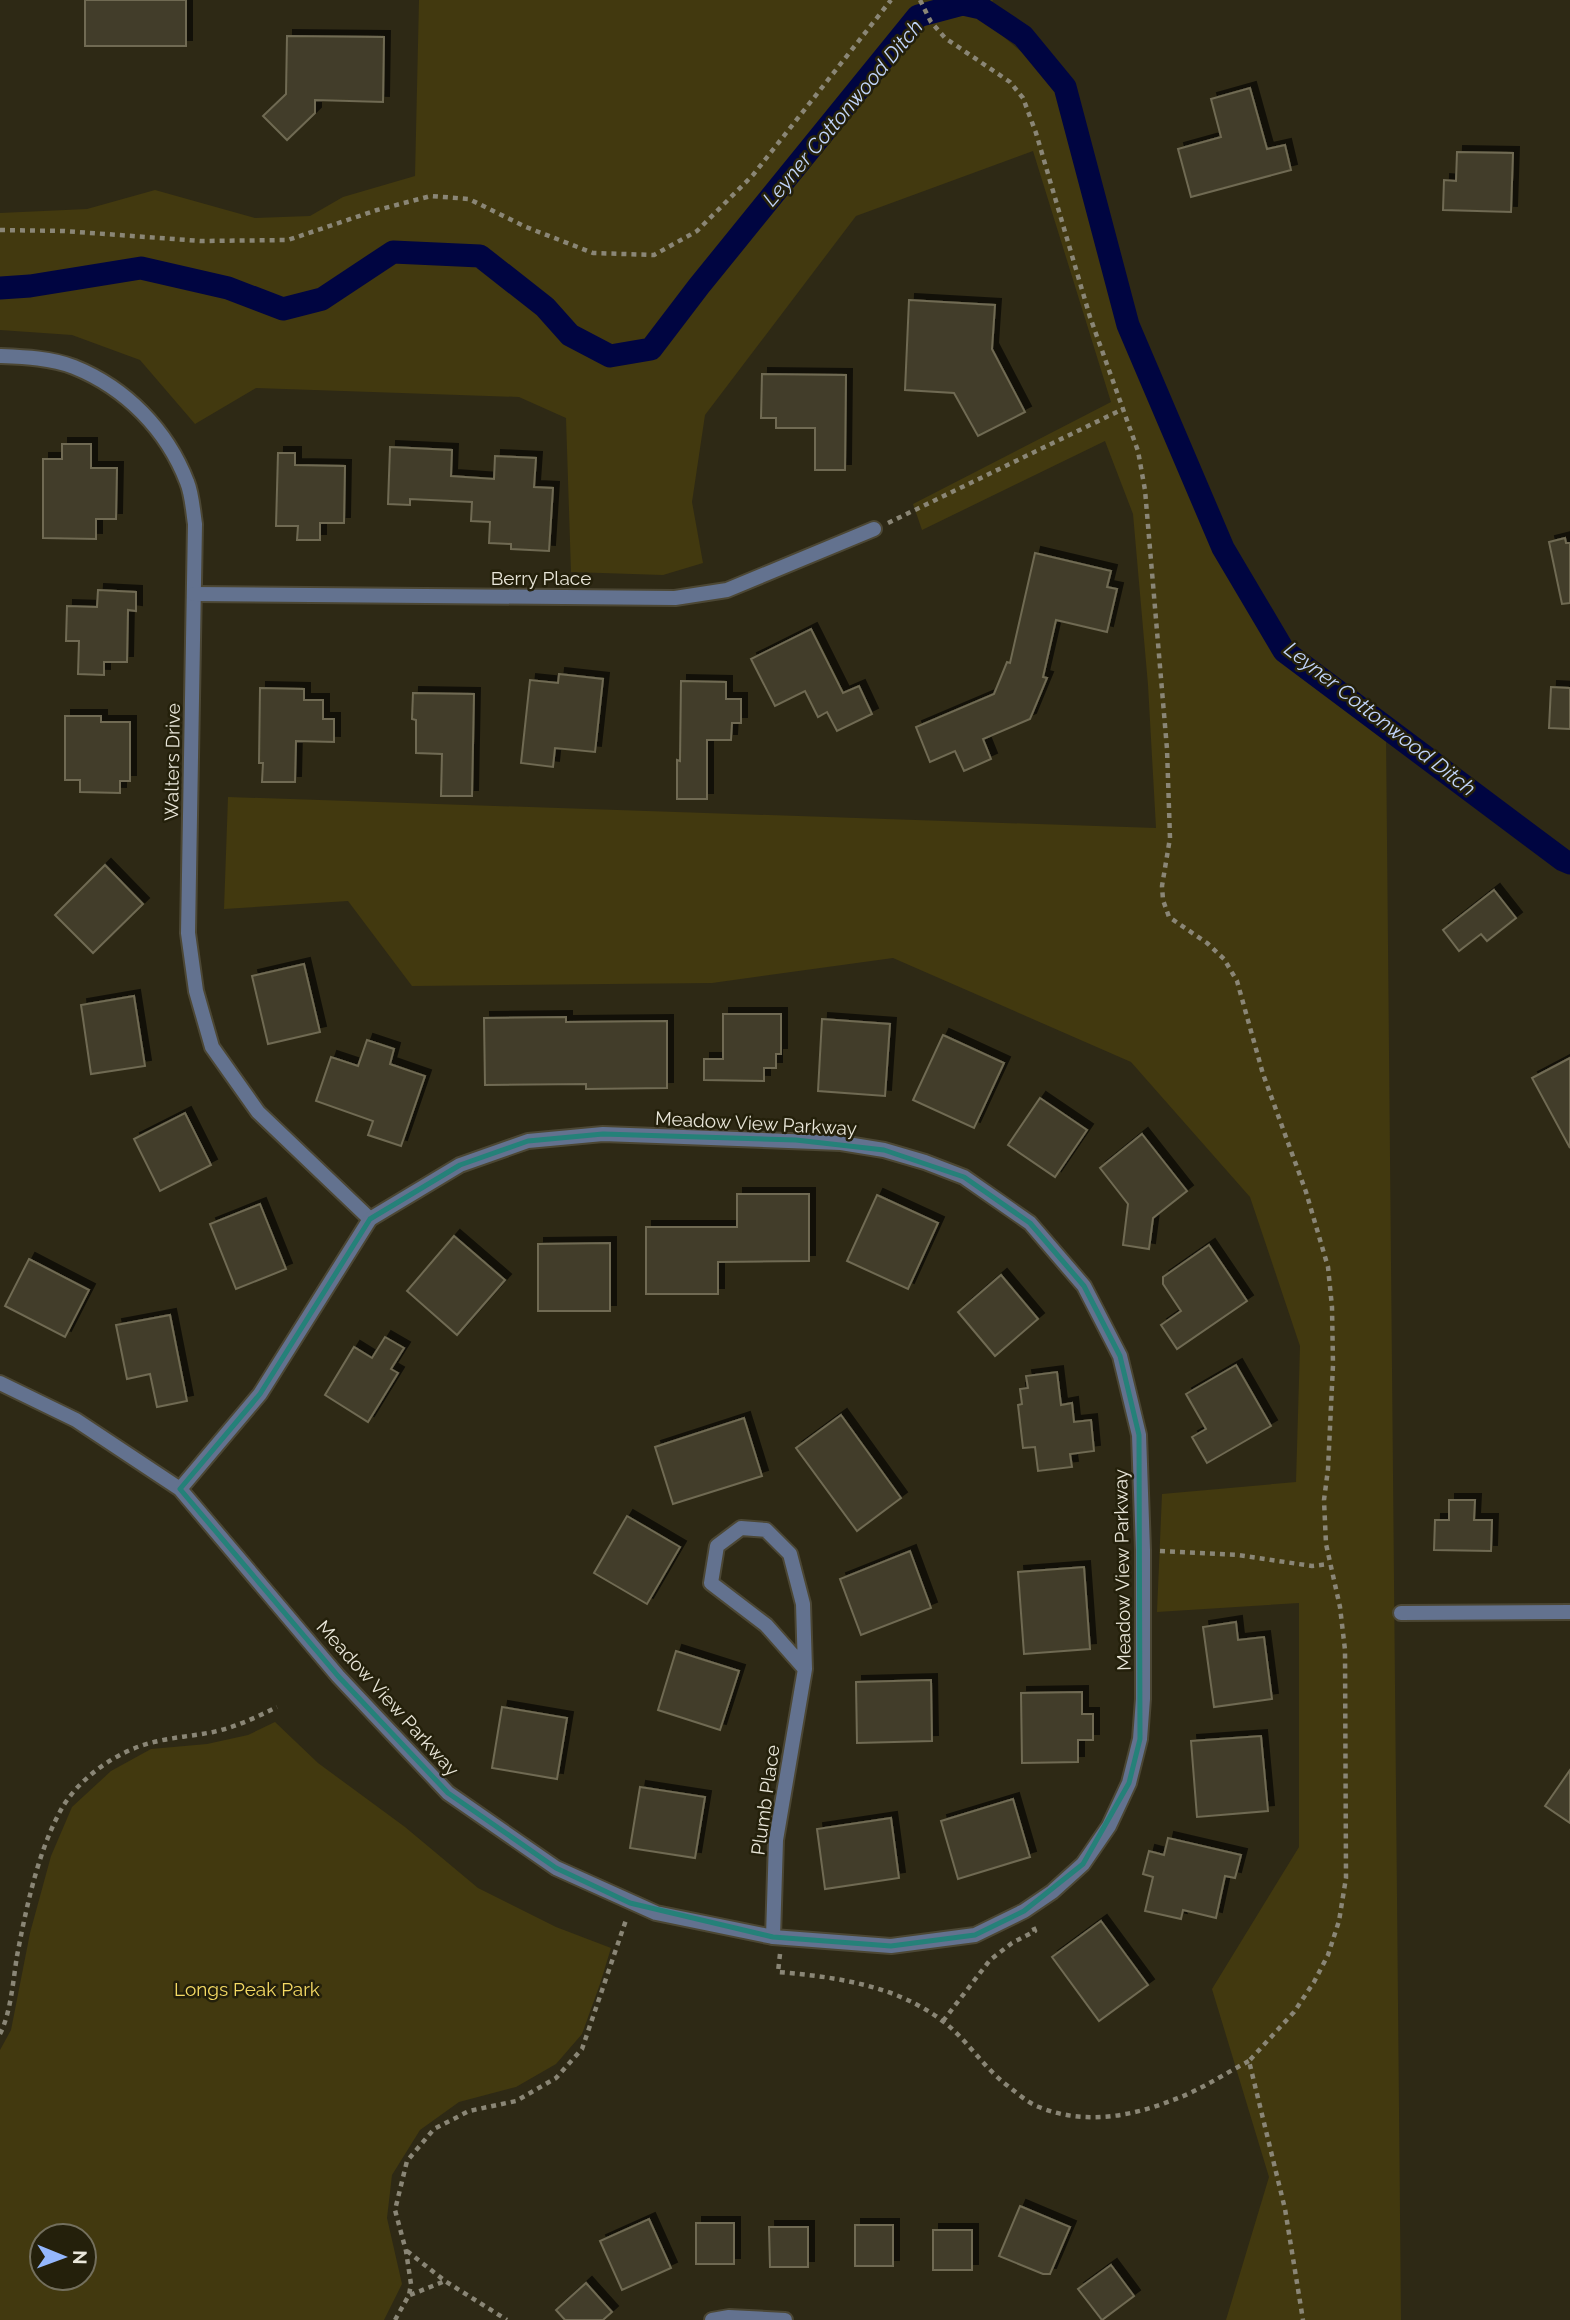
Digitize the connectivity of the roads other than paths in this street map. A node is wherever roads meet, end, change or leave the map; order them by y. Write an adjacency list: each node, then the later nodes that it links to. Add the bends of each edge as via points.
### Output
1 (0, 356): 3 (street, Walters Drive, via 73,366 109,385 145,414 170,447 188,484 195,524)
2 (874, 529): 3 (street, Berry Place, via 727,590 675,598)
3 (194, 594): 4 (street, Walters Drive, via 188,933 196,991 212,1047 258,1112)
4 (370, 1219): 6 (street, Meadow View Parkway, via 260,1394); 10 (street, Meadow View Parkway, via 460,1166 528,1141 603,1135 841,1143 884,1150 964,1177 1030,1223 1084,1286 1120,1356 1139,1435 1143,1550 1140,1739 1129,1783 1109,1826 1083,1864 1052,1892 975,1936 891,1946)
5 (0, 1383): 6 (street, Meadow View Parkway, via 76,1420)
6 (180, 1489): 10 (street, Meadow View Parkway, via 338,1676 448,1793 556,1868 630,1903 656,1913)
7 (1570, 1612): 8 (street)
8 (1401, 1613)
9 (805, 1669): 9 (street, Plumb Place, via 803,1604 790,1554 766,1530 741,1528 717,1546 711,1583 766,1625); 10 (street, Plumb Place, via 776,1840)
10 (773, 1937)
11 (712, 2320): 12 (street)
12 (785, 2320)

